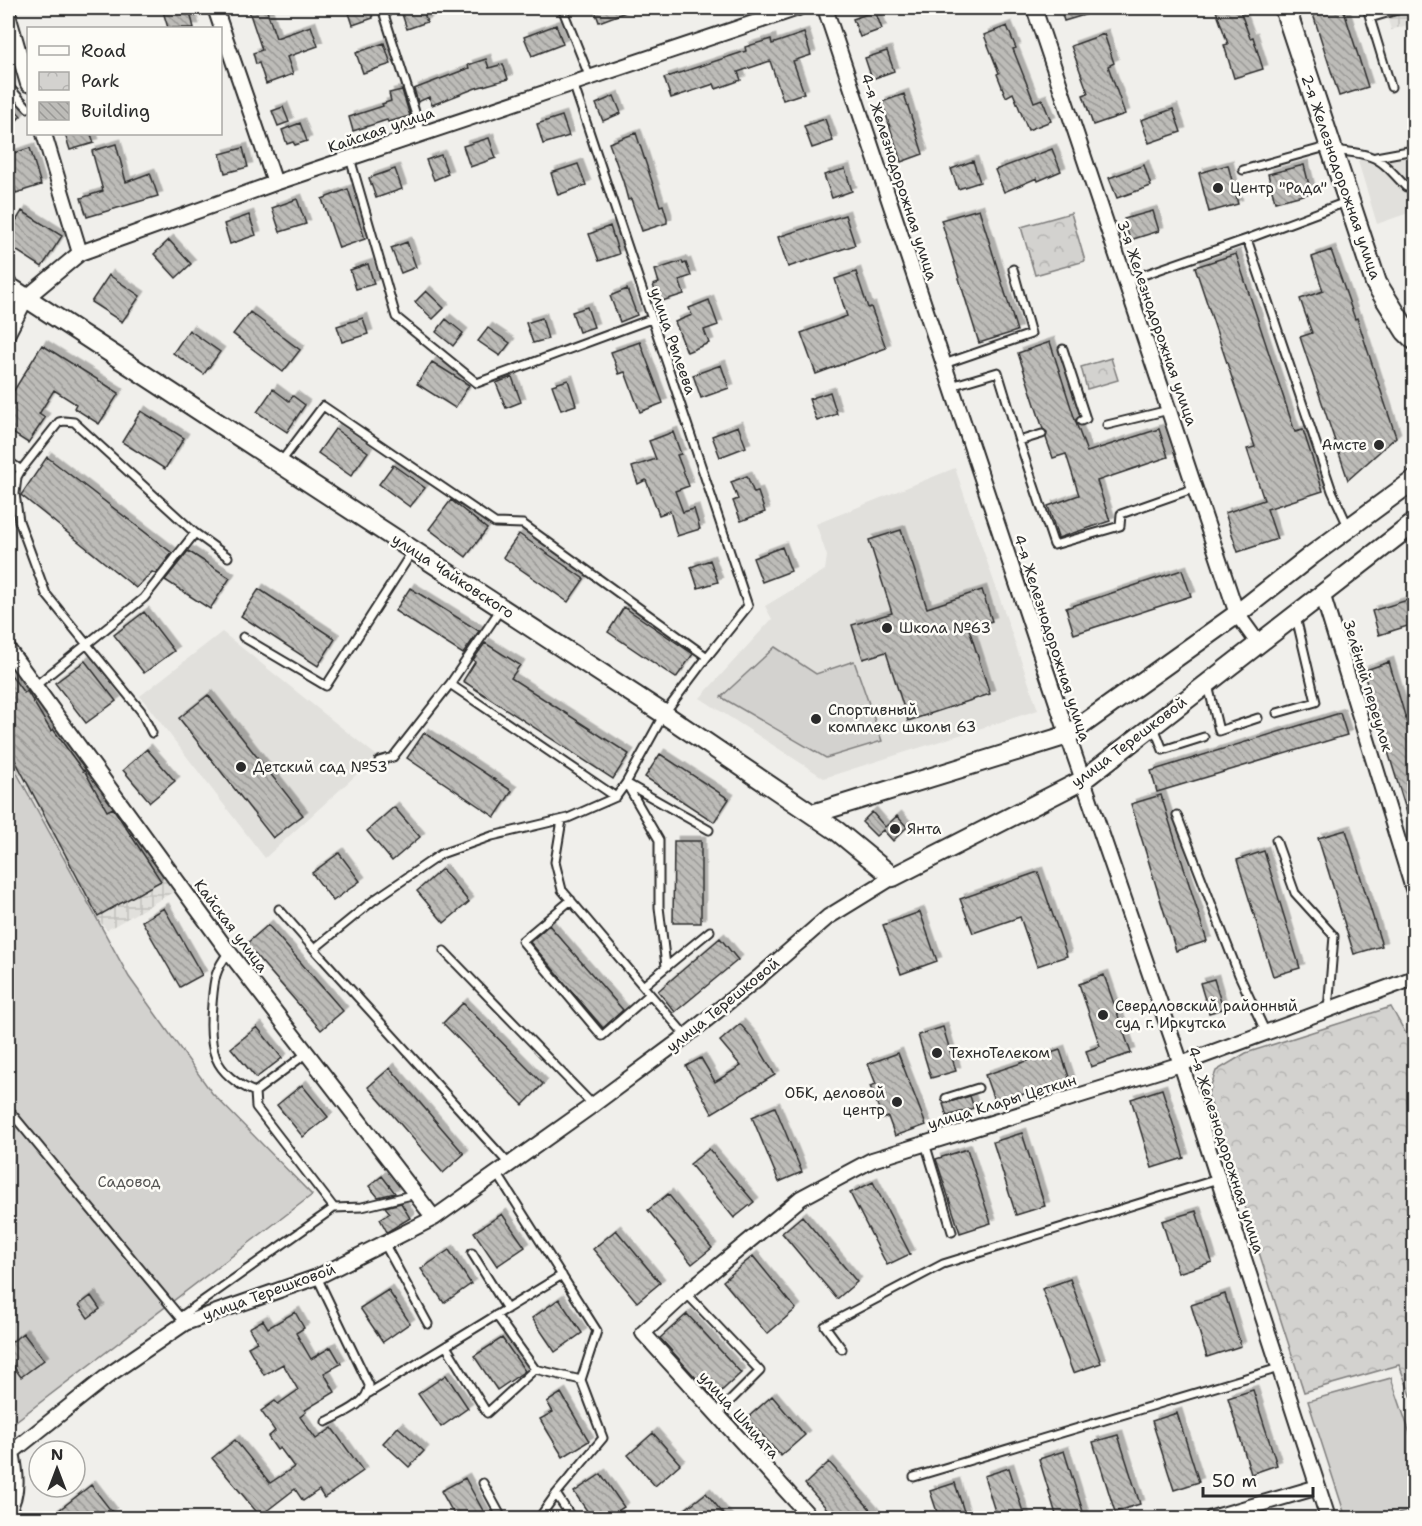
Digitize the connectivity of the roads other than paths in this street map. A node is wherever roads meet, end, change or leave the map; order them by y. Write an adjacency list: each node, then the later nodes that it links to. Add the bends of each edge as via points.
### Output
1 (215, 8): 12 (street)
2 (382, 8): 20 (lane)
3 (562, 8): 14 (lane)
4 (798, 8): 14 (street, Кайская улица)
5 (825, 8): 40 (street, 4-я Железнодорожная улица)
6 (1034, 8): 33 (street, 3-я Железнодорожная улица)
7 (1285, 8): 22 (main road, 2-я Железнодорожная улица)
8 (1367, 8): 11 (lane)
9 (1404, 8): 11 (lane)
10 (8, 15): 15 (street)
11 (1370, 18): 18 (lane)
12 (222, 27)
13 (222, 28): 27 (street)
14 (590, 78): 16 (street, Кайская улица)
15 (27, 81)
16 (573, 83): 20 (street, Кайская улица); 36 (lane, улица Рылеева)
17 (8, 86): 19 (lane)
18 (1391, 87)
19 (27, 107)
20 (422, 134): 25 (street, Кайская улица)
21 (44, 135): 31 (street)
22 (1330, 148): 24 (lane); 26 (lane); 29 (main road, 2-я Железнодорожная улица)
23 (1414, 150): 24 (lane)
24 (1376, 157): 28 (lane, via 1406,187)
25 (350, 158): 27 (street, Кайская улица); 36 (lane, via 396,317 477,383)
26 (1243, 170)
27 (275, 183): 31 (street, Кайская улица)
28 (1414, 186)
29 (1348, 201): 30 (lane); 38 (main road, 2-я Железнодорожная улица, via 1376,283)
30 (1247, 239): 33 (lane); 53 (lane, via 1332,491)
31 (80, 253): 35 (street, Кайская улица)
32 (1013, 269): 40 (lane, via 1031,334)
33 (1126, 281): 42 (street, 3-я Железнодорожная улица)
34 (8, 286): 35 (street, улица Чайковского)
35 (26, 298): 37 (street, Кайская улица); 48 (street, улица Чайковского)
36 (651, 319): 65 (lane, улица Рылеева, via 748,606)
37 (8, 333)
38 (1414, 339)
39 (1063, 349): 43 (lane, via 1086,418)
40 (944, 364): 41 (street, 4-я Железнодорожная улица)
41 (951, 386): 46 (lane, via 998,372); 74 (street, 4-я Железнодорожная улица)
42 (1169, 410): 44 (lane); 51 (street, 3-я Железнодорожная улица)
43 (1081, 420)
44 (1107, 425)
45 (1042, 434): 46 (lane)
46 (1018, 441): 51 (lane, via 1054,545 1120,526 1121,514)
47 (8, 461): 49 (lane)
48 (280, 463): 55 (street, улица Чайковского); 65 (lane, via 323,406 495,523 523,524)
49 (21, 470): 54 (lane, via 59,422 74,422); 63 (lane, via 15,494 19,521 46,594)
50 (1414, 480): 53 (street)
51 (1195, 488): 59 (street, 3-я Железнодорожная улица)
52 (1414, 523): 57 (street, улица Терешковой)
53 (1349, 528): 59 (street)
54 (195, 533): 56 (lane); 63 (lane, via 144,598)
55 (413, 550): 58 (street, улица Чайковского); 61 (lane, via 326,686)
56 (228, 557)
57 (1322, 593): 60 (street, улица Терешковой); 86 (street, Зелёный переулок)
58 (502, 608): 67 (lane); 70 (street, улица Чайковского)
59 (1237, 614): 62 (street, 3-я Железнодорожная улица); 74 (street)
60 (1295, 614): 62 (street, улица Терешковой); 69 (lane, via 1316,702)
61 (243, 637)
62 (1258, 643): 66 (street, улица Терешковой)
63 (86, 644): 68 (lane); 73 (lane, via 141,711)
64 (8, 649): 68 (street, Кайская улица)
65 (707, 657): 70 (lane)
66 (1208, 682): 71 (lane, via 1219,731); 72 (street, улица Терешковой)
67 (450, 684): 76 (lane, via 393,757); 79 (lane)
68 (35, 686): 92 (street, Кайская улица)
69 (1278, 713)
70 (664, 714): 78 (lane); 80 (street, улица Чайковского)
71 (1258, 718)
72 (1153, 725): 75 (lane, via 1163,750); 77 (street, улица Терешковой)
73 (152, 733)
74 (1068, 735): 77 (street, 4-я Железнодорожная улица); 80 (street)
75 (1204, 737)
76 (380, 761)
77 (1083, 780): 85 (street, улица Терешковой); 101 (street, 4-я Железнодорожная улица)
78 (626, 783): 79 (lane); 83 (lane); 93 (lane, via 658,840 659,907)
79 (616, 797): 82 (lane)
80 (812, 814): 85 (street, улица Чайковского)
81 (1177, 815): 98 (lane)
82 (562, 820): 87 (lane, via 555,862 562,890); 90 (lane, via 492,836 441,854 374,900)
83 (709, 830)
84 (1276, 840): 97 (lane, via 1295,893 1334,936)
85 (892, 877): 99 (street, улица Терешковой, via 828,917)
86 (1414, 892)
87 (571, 900): 95 (lane); 96 (lane, via 522,941 602,1036)
88 (279, 909): 90 (lane)
89 (710, 931): 93 (lane)
90 (314, 949): 108 (lane)
91 (444, 951): 105 (lane)
92 (230, 952): 100 (street, Кайская улица); 103 (lane, via 215,976 212,1048 225,1073 236,1084)
93 (666, 966): 95 (lane)
94 (1414, 978): 97 (street, улица Клары Цеткин)
95 (643, 986): 96 (lane)
96 (650, 994): 99 (lane)
97 (1328, 1010): 98 (street, улица Клары Цеткин)
98 (1266, 1033): 101 (street, улица Клары Цеткин)
99 (686, 1036): 105 (street, улица Терешковой)
100 (307, 1053): 103 (lane); 111 (street, Кайская улица)
101 (1181, 1064): 107 (street, улица Клары Цеткин); 110 (street, 4-я Железнодорожная улица)
102 (978, 1089): 104 (lane)
103 (255, 1092): 112 (lane, via 256,1107)
104 (946, 1098)
105 (593, 1105): 108 (street, улица Терешковой)
106 (8, 1109): 122 (lane)
107 (924, 1143): 114 (lane); 119 (street, улица Клары Цеткин, via 872,1160 801,1198)
108 (509, 1164): 109 (street, улица Терешковой)
109 (497, 1173): 113 (street, улица Терешковой); 117 (lane)
110 (1218, 1179): 126 (lane, via 944,1264 825,1326); 127 (street, 4-я Железнодорожная улица)
111 (416, 1194): 112 (lane, via 363,1207); 113 (street, Кайская улица)
112 (334, 1208): 122 (lane)
113 (434, 1218): 115 (street, улица Терешковой)
114 (952, 1232)
115 (384, 1243): 118 (street, улица Терешковой); 123 (lane)
116 (472, 1252): 120 (lane)
117 (562, 1275): 120 (lane); 129 (lane, via 597,1331)
118 (317, 1277): 122 (street, улица Терешковой); 130 (lane, via 369,1385)
119 (686, 1293): 124 (street, улица Клары Цеткин); 131 (lane, via 760,1371)
120 (507, 1309): 121 (lane)
121 (496, 1315): 125 (lane); 128 (lane)
122 (182, 1320): 133 (street, улица Терешковой)
123 (428, 1324)
124 (643, 1333): 131 (street, улица Шмидта)
125 (446, 1346): 128 (lane, via 487,1413); 130 (lane)
126 (842, 1349)
127 (1279, 1368): 134 (lane); 136 (street, 4-я Железнодорожная улица)
128 (535, 1369): 129 (lane)
129 (581, 1380): 137 (lane, via 603,1438)
130 (369, 1393): 132 (lane, via 363,1401)
131 (717, 1414): 142 (street, улица Шмидта)
132 (326, 1422)
133 (10, 1454): 138 (street, via 16,1491)
134 (914, 1477)
135 (483, 1483): 139 (lane)
136 (1318, 1487): 143 (street); 144 (street, 4-я Железнодорожная улица)
137 (556, 1494): 140 (lane); 141 (lane)
138 (8, 1511)
139 (502, 1518)
140 (539, 1518)
141 (572, 1518)
142 (812, 1518)
143 (1212, 1518)
144 (1328, 1518)

